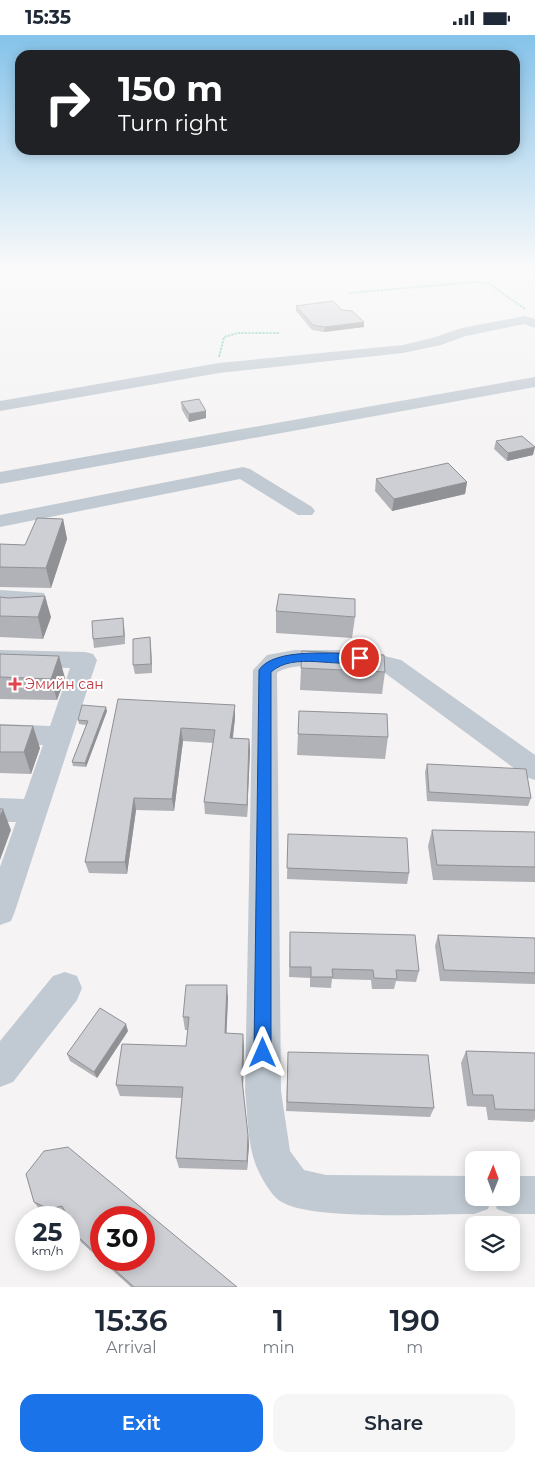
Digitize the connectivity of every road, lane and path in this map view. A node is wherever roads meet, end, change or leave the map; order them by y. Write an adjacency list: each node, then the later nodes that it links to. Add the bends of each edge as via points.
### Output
1 (493, 327): 3 (street, via 462,332 403,349)
2 (280, 333): 3 (path, via 238,333 224,337)
3 (219, 368): 5 (street)
4 (535, 382): 6 (street)
5 (0, 406)
6 (0, 478)
7 (304, 511): 8 (street, via 243,473)
8 (0, 521)
9 (0, 597): 10 (street, via 36,598 36,602 28,611)
10 (0, 610)
11 (0, 658): 13 (street, via 85,660)
12 (0, 734): 13 (street)
13 (59, 736): 16 (street)
14 (535, 769): 20 (street, via 392,666 360,658 295,659 276,661 265,670 263,1091 272,1159 293,1187 326,1195)
15 (0, 810): 16 (street)
16 (34, 811): 17 (street)
17 (1, 906)
18 (65, 987): 19 (street)
19 (0, 1069)
20 (465, 1195)
21 (520, 1195): 22 (street)
22 (535, 1195)

